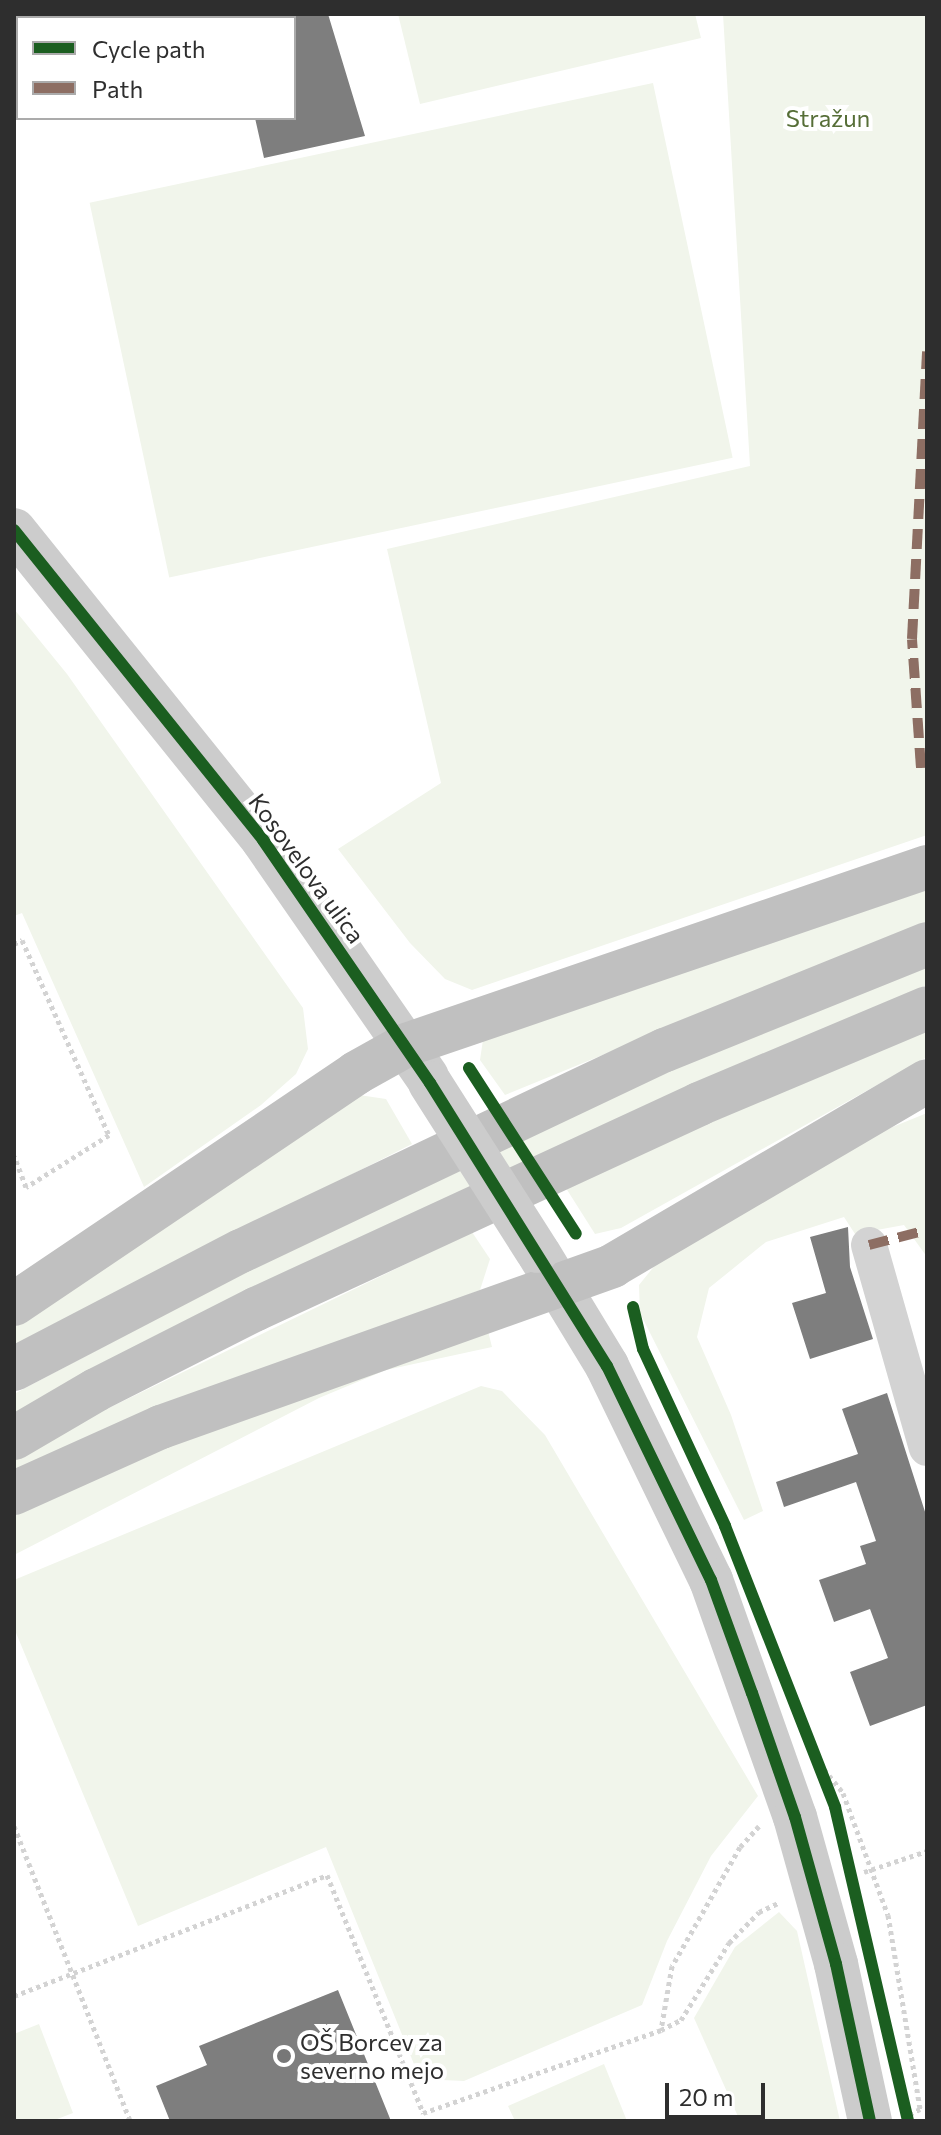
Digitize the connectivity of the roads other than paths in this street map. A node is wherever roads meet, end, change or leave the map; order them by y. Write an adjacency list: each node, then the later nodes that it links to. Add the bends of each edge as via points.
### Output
1 (14, 530): 5 (street, Kosovelova ulica, via 263,840)
2 (927, 867): 5 (highway)
3 (927, 944): 10 (highway, via 665,1050 241,1251)
4 (927, 1008): 11 (highway, via 699,1104 256,1309)
5 (406, 1045): 8 (street, Kosovelova ulica, bridge); 9 (highway, via 356,1073)
6 (927, 1081): 8 (highway, via 612,1266)
7 (869, 1245): 12 (street)
8 (560, 1289): 13 (highway, via 161,1427); 14 (street, Kosovelova ulica, via 607,1366 711,1580 795,1817 836,1964)
9 (14, 1304)
10 (14, 1369)
11 (14, 1438)
12 (927, 1448)
13 (14, 1493)
14 (895, 2119)

